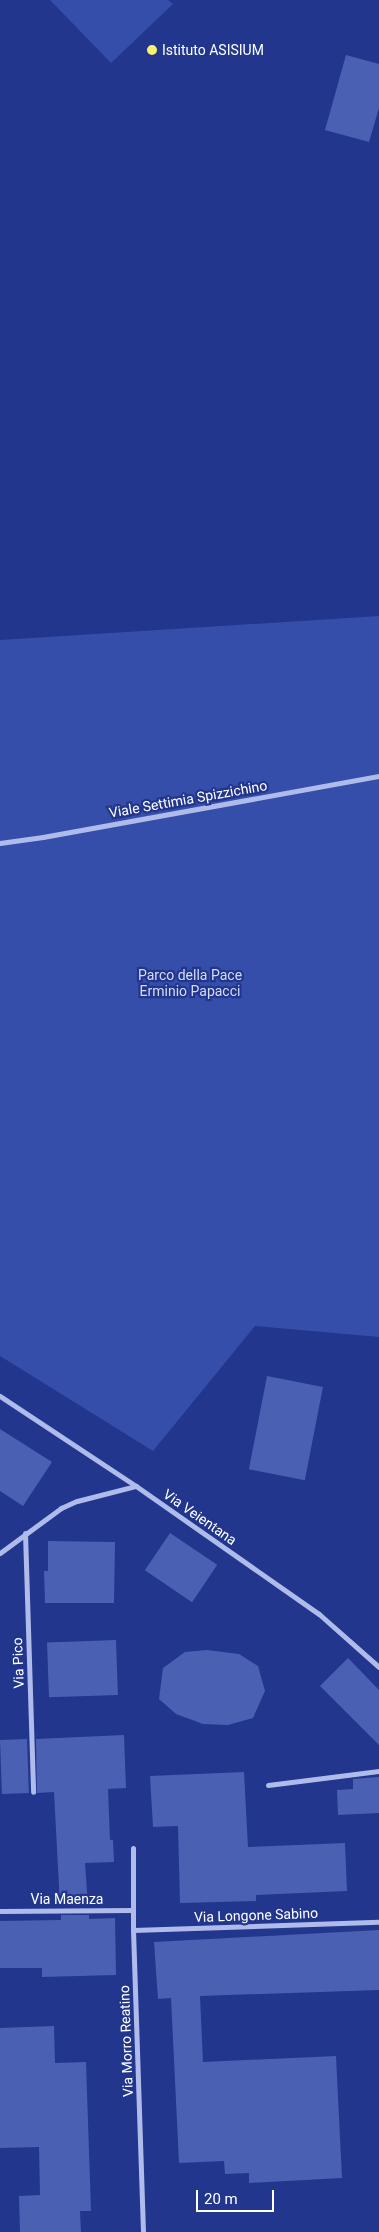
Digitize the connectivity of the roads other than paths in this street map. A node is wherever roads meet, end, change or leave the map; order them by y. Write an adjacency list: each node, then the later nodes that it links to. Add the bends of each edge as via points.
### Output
1 (379, 776): 2 (street, Viale Settimia Spizzichino)
2 (0, 842)
3 (0, 1396): 4 (street, Via Veientana)
4 (136, 1486): 5 (street, via 77,1501 46,1517); 7 (street, Via Veientana, via 319,1614)
5 (25, 1533): 6 (street); 10 (street, Via Pico)
6 (0, 1553)
7 (379, 1667)
8 (379, 1771): 9 (street)
9 (268, 1785)
10 (33, 1792)
11 (133, 1848): 12 (street, Via Morro Reatino)
12 (133, 1910): 13 (street, Via Maenza); 15 (street, Via Morro Reatino)
13 (0, 1911)
14 (379, 1922): 15 (street, Via Longone Sabino)
15 (133, 1930): 16 (street, Via Morro Reatino)
16 (144, 2232)

